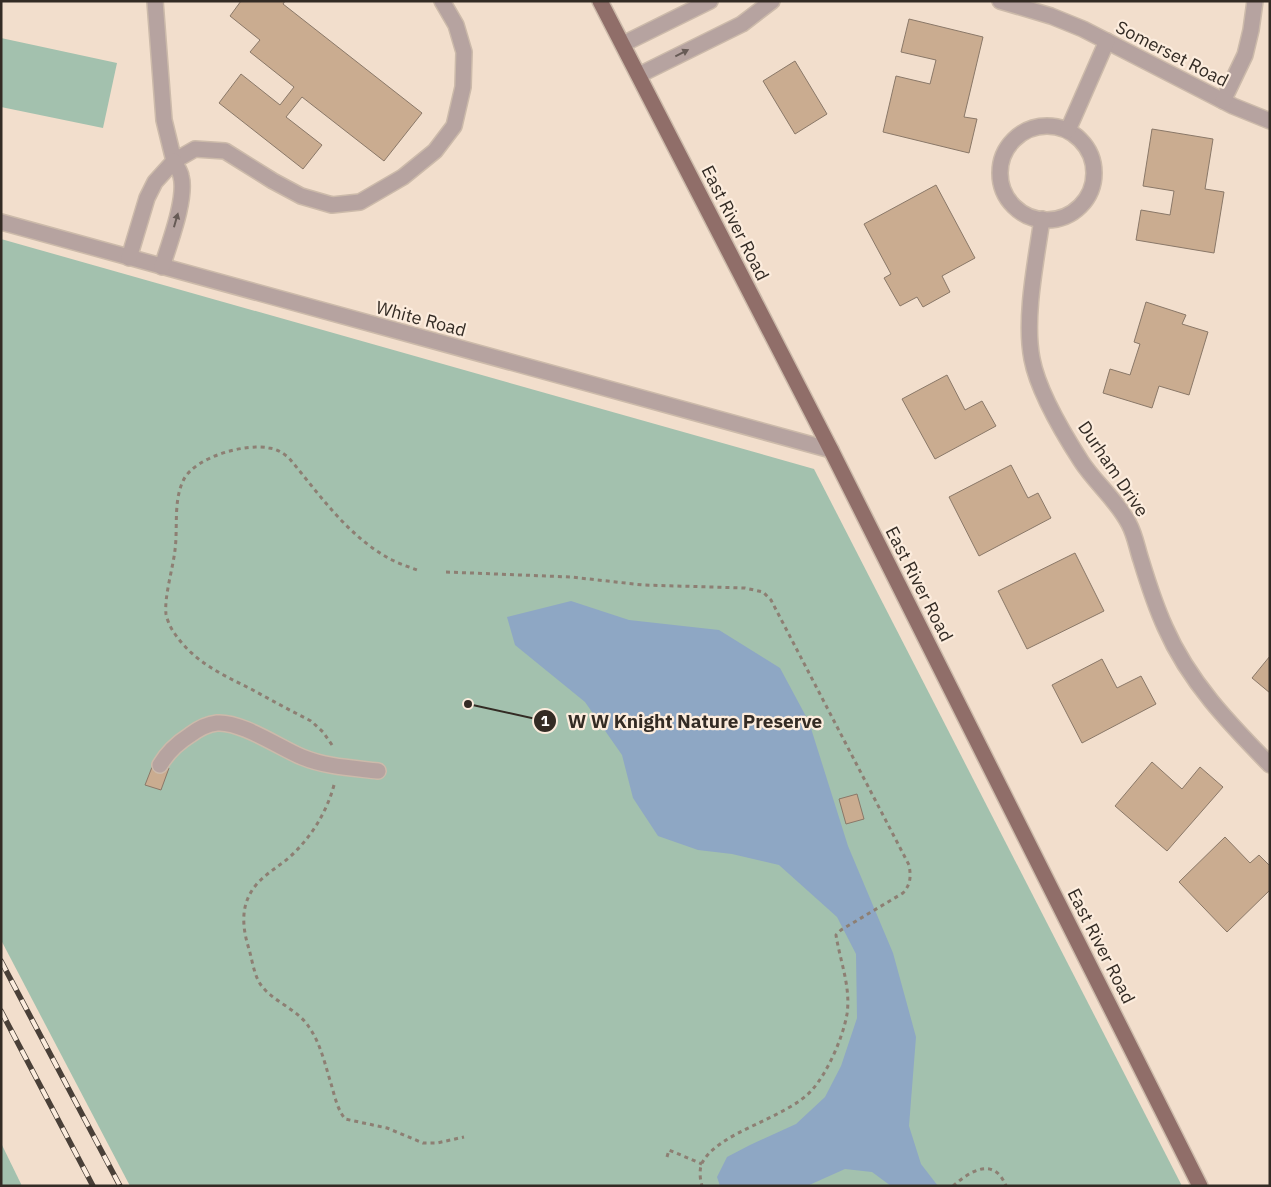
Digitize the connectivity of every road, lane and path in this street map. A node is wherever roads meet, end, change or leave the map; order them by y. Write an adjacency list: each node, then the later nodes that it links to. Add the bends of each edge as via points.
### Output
1 (155, 1): 14 (street, via 164,120)
2 (600, 1): 9 (main road, East River Road)
3 (710, 1): 9 (street)
4 (772, 1): 10 (street, one-way to 4, via 742,24)
5 (1000, 1): 8 (street, Somerset Road, via 1051,16)
6 (1255, 1): 11 (street, via 1245,55)
7 (448, 3): 14 (street, via 464,52 463,87 454,126 435,151 403,177 360,202 332,205 301,196 225,151 195,149)
8 (1107, 41): 11 (street, Somerset Road); 13 (street)
9 (623, 44): 10 (main road, East River Road)
10 (639, 75): 19 (main road, East River Road)
11 (1223, 101): 12 (street, Somerset Road)
12 (1270, 121)
13 (1068, 130): 15 (street, via 1081,140 1090,154 1094,170 1092,186 1073,212 1058,218); 15 (street, via 1056,126 1031,128 1011,143 1000,166 1000,178 1010,201 1018,210)
14 (174, 162): 17 (street, via 155,182 147,198); 18 (street, one-way to 14, via 182,191 181,176)
15 (1042, 219): 22 (street, Durham Drive, via 1029,332 1039,383 1081,460 1129,523 1152,595 1182,661 1217,710)
16 (1, 222): 17 (street, White Road)
17 (129, 258): 18 (street, White Road)
18 (162, 267): 19 (street, White Road)
19 (830, 450): 29 (main road, East River Road)
20 (446, 572): 25 (path, via 571,577 643,585 745,588 763,592 771,600 909,865 908,888 903,893 836,935 847,983 847,1014 836,1048 820,1078 811,1091 792,1106 716,1148)
21 (160, 764): 23 (street, via 184,738 203,726 218,722 235,725 303,758)
22 (1270, 765)
23 (378, 771)
24 (667, 1158): 25 (path, via 669,1150)
25 (702, 1164): 26 (path)
26 (702, 1186)
27 (953, 1186): 28 (path, via 964,1176 982,1168 998,1172)
28 (1006, 1186)
29 (1200, 1186)

